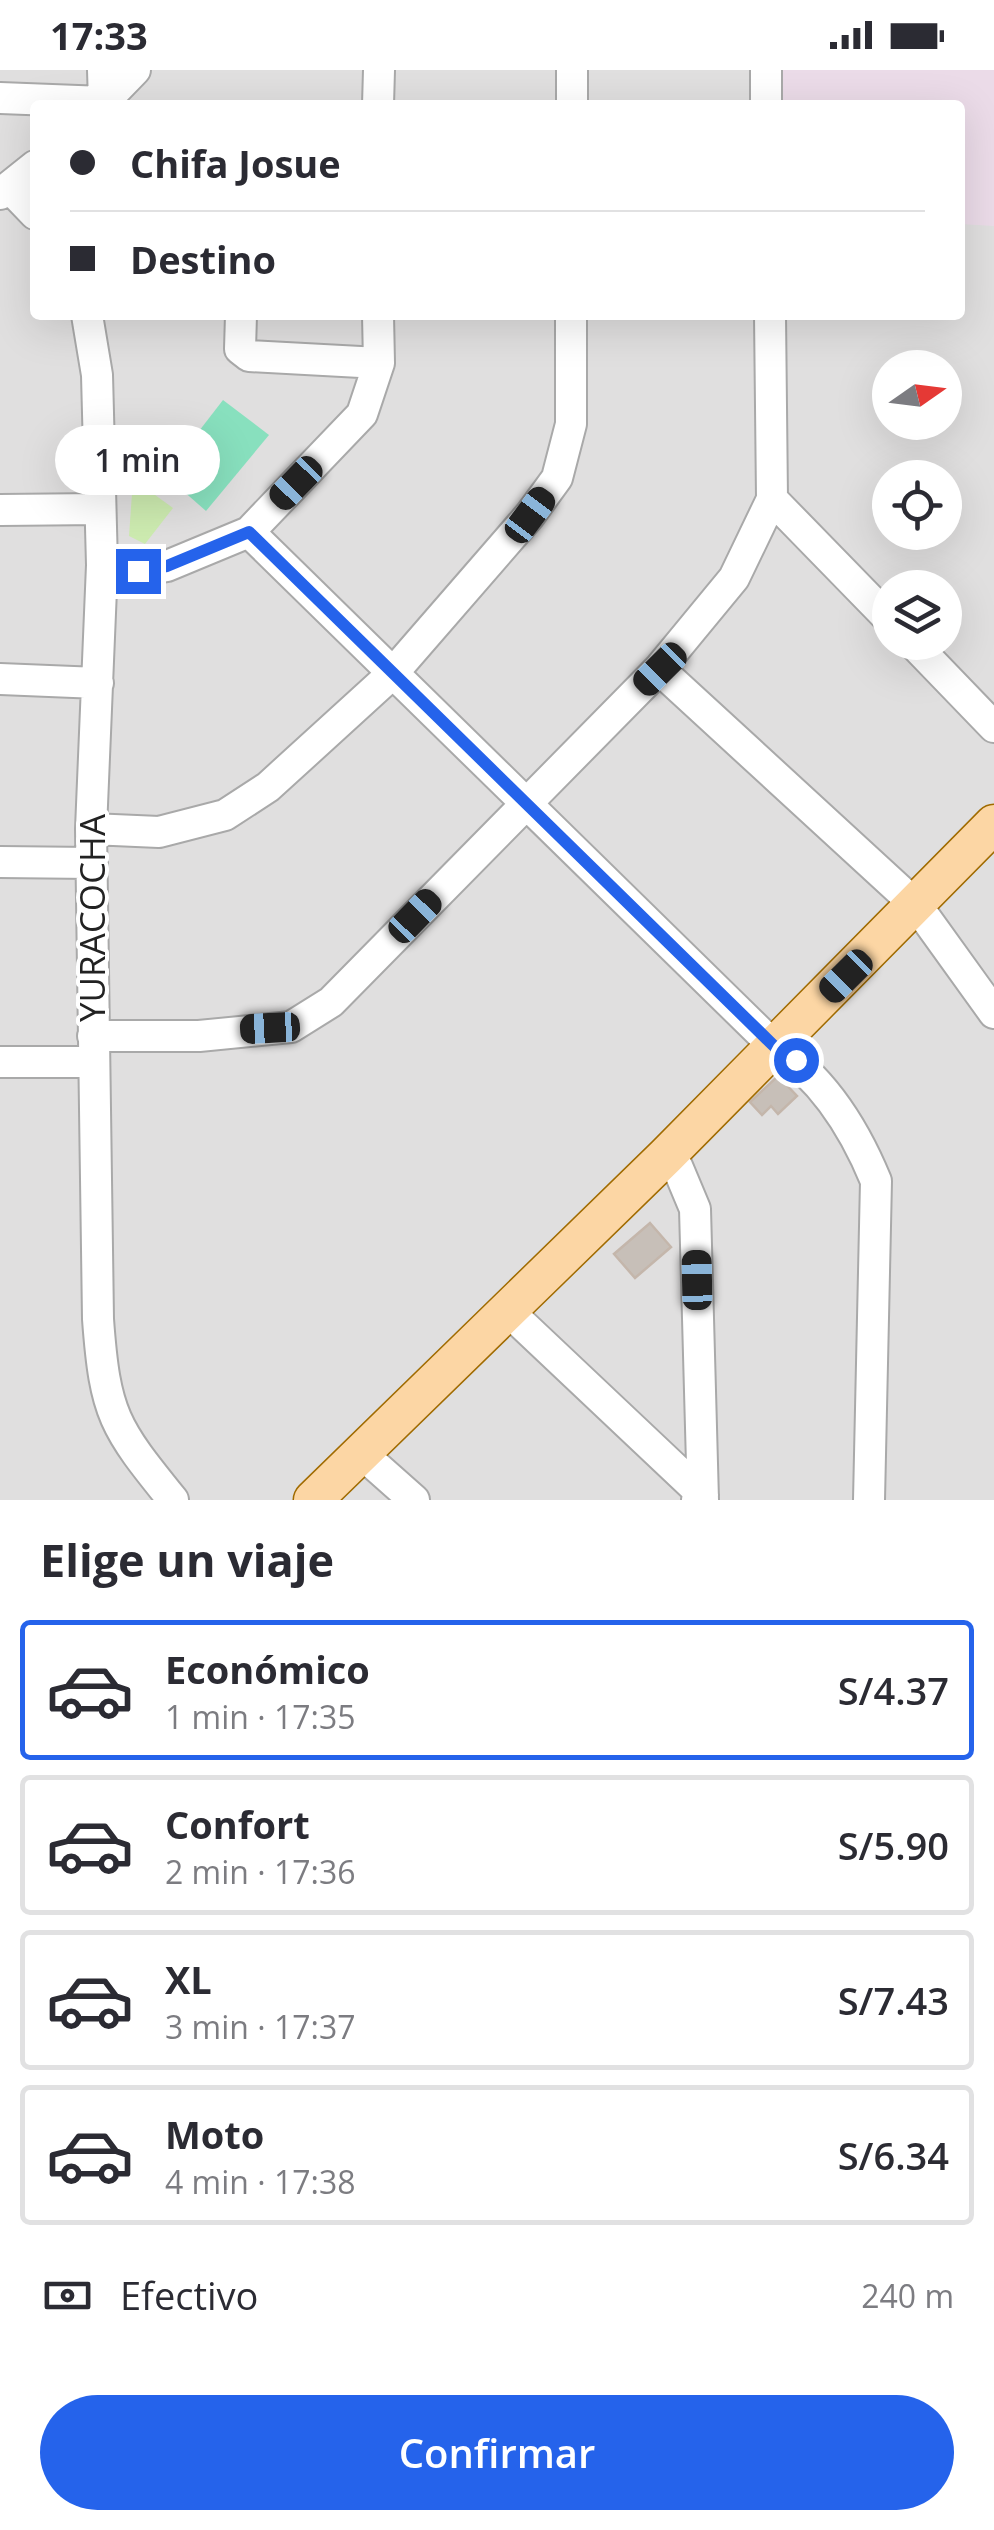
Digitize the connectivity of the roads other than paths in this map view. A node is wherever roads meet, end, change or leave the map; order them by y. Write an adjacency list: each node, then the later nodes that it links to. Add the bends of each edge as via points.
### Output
1 (103, 70): 8 (street)
2 (135, 70): 9 (street)
3 (380, 70): 10 (street)
4 (572, 70): 11 (street)
5 (766, 70): 12 (street)
6 (0, 98): 7 (street)
7 (34, 100)
8 (102, 100)
9 (106, 100)
10 (378, 100)
11 (572, 100)
12 (766, 100)
13 (30, 170): 14 (street)
14 (5, 191): 15 (street)
15 (30, 210)
16 (88, 320): 24 (street, YURACOCHA)
17 (241, 320): 21 (street, via 240,349 249,356)
18 (378, 320): 21 (street)
19 (571, 320): 30 (street, via 570,424 557,478)
20 (770, 320): 22 (street)
21 (379, 363): 25 (street, via 362,414)
22 (772, 499): 27 (street); 29 (street, via 734,578)
23 (0, 510): 24 (street)
24 (100, 510): 26 (street, YURACOCHA)
25 (249, 532): 26 (street, via 167,566 138,571); 30 (street)
26 (102, 565): 32 (street, YURACOCHA)
27 (872, 602)
28 (929, 660): 33 (street)
29 (660, 669): 34 (street); 39 (street)
30 (392, 674): 34 (street); 36 (street, via 268,786 225,815 159,832)
31 (0, 679): 32 (street)
32 (98, 684): 36 (street, YURACOCHA)
33 (994, 727)
34 (527, 802): 41 (street); 42 (street, via 332,1002 291,1027)
35 (994, 824): 39 (main road)
36 (91, 829): 38 (street, YURACOCHA)
37 (0, 862): 38 (street)
38 (92, 863): 42 (street, YURACOCHA)
39 (918, 906): 40 (street); 41 (main road)
40 (994, 1013)
41 (775, 1047): 44 (main road); 51 (street, via 796,1060 856,1133 876,1181)
42 (93, 1049): 43 (street); 48 (street, YURACOCHA, via 104,1388 122,1438)
43 (0, 1062)
44 (666, 1156): 45 (main road); 47 (street, via 678,1166 695,1209)
45 (508, 1310): 46 (main road); 47 (street)
46 (361, 1453): 49 (main road); 50 (street)
47 (701, 1498)
48 (174, 1500)
49 (313, 1500)
50 (414, 1500)
51 (869, 1500)

